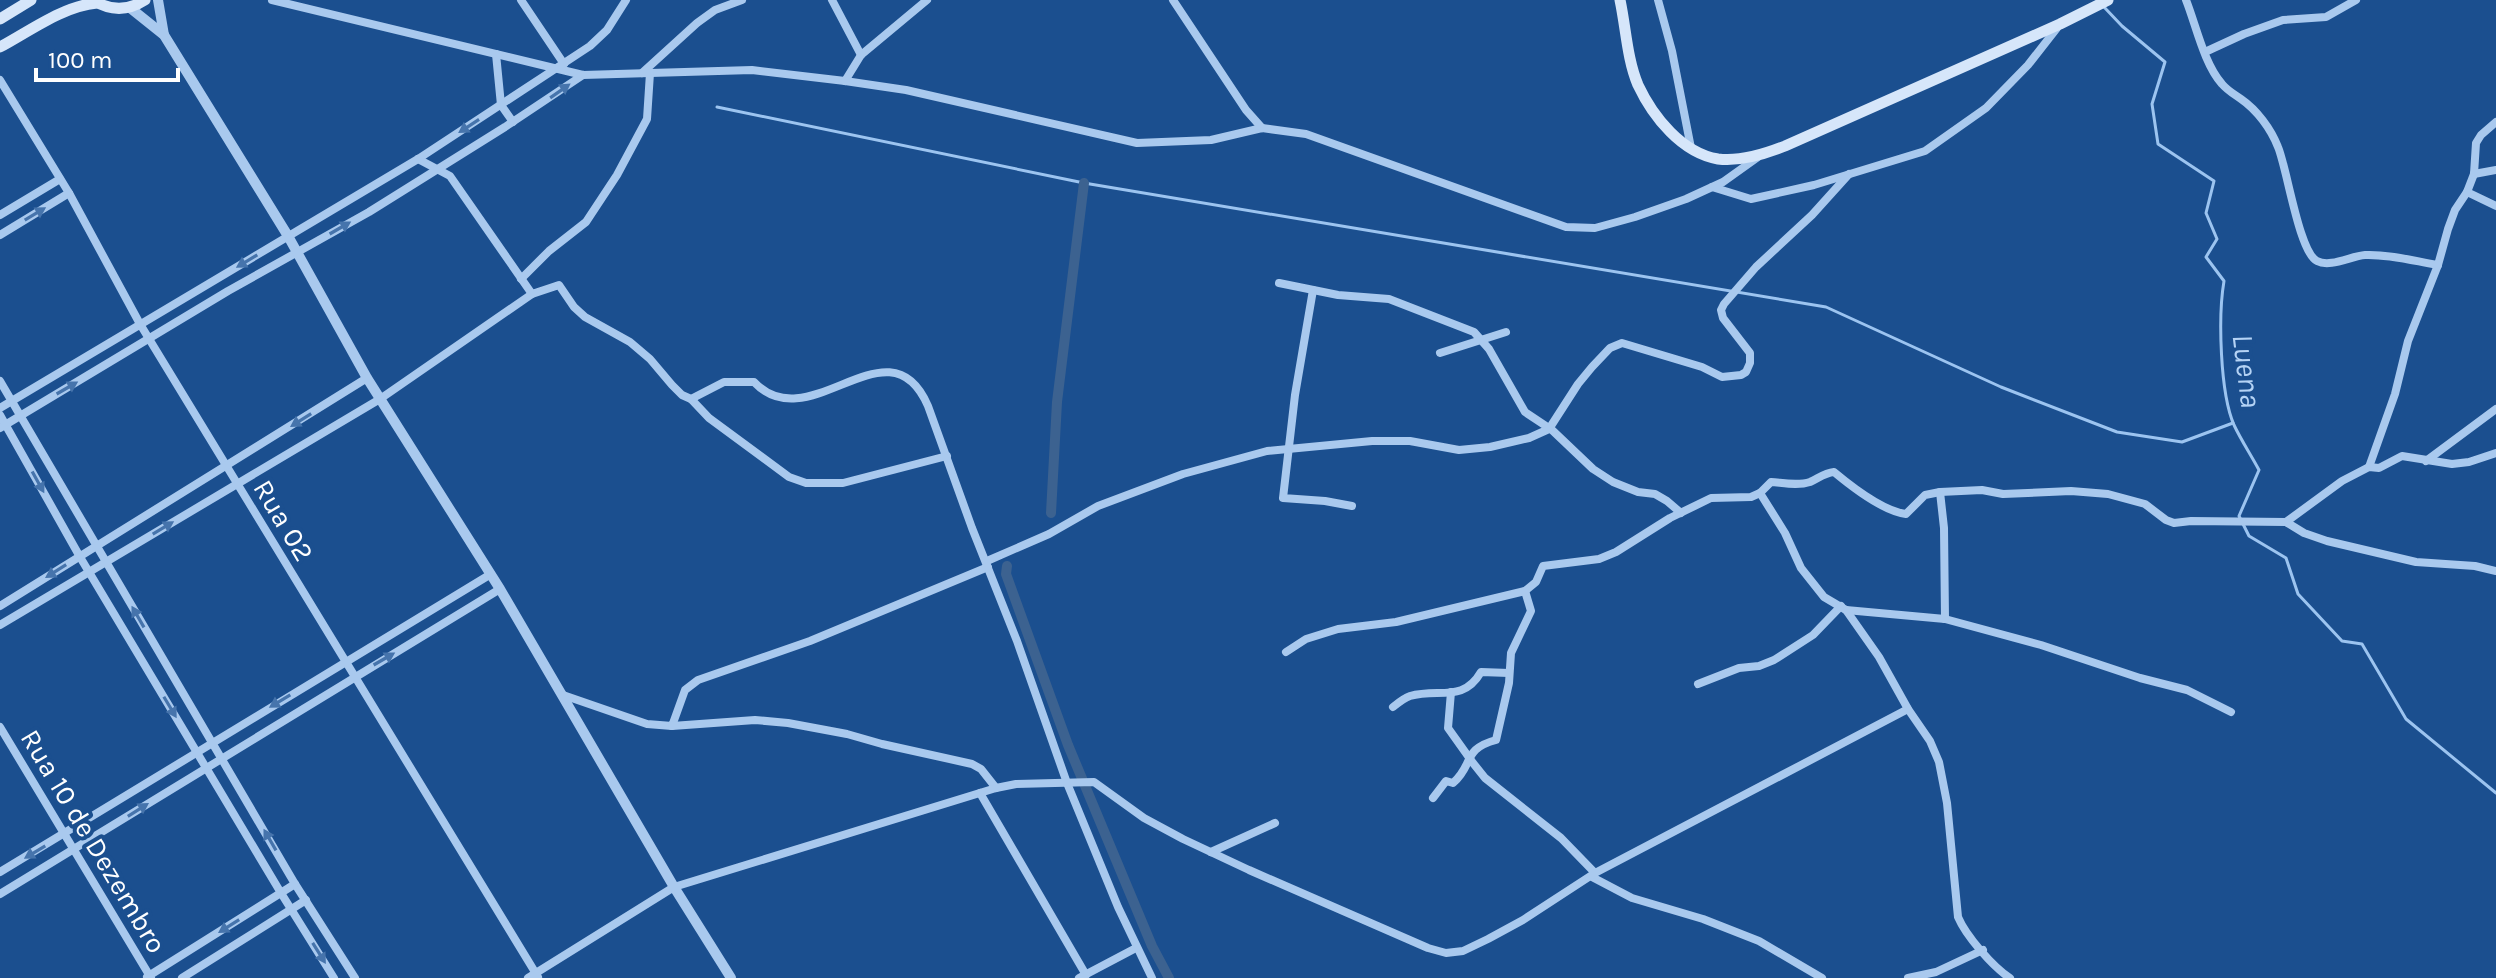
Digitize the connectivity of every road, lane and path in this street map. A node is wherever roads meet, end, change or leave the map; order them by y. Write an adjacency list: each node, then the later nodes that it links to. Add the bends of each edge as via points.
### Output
1 (31, 0): 18 (main road)
2 (145, 0): 17 (main road)
3 (158, 0): 20 (street)
4 (272, 0): 23 (street)
5 (521, 0): 25 (street)
6 (626, 0): 25 (street, via 607,30)
7 (832, 0): 24 (street)
8 (927, 0): 24 (street)
9 (1173, 0): 33 (street)
10 (1620, 0): 34 (main road, via 1638,84 1672,135)
11 (1658, 0): 34 (street)
12 (2108, 0): 19 (main road)
13 (2186, 0): 22 (street)
14 (2356, 0): 22 (street, via 2326,17 2283,20)
15 (736, 1): 26 (street, via 697,23)
16 (95, 2): 17 (main road); 21 (main road, via 68,10)
17 (129, 7): 20 (street)
18 (0, 19)
19 (2065, 21): 35 (main road); 39 (street, via 1986,108 1925,151)
20 (164, 35): 48 (street)
21 (0, 47)
22 (2205, 52): 50 (street, via 2220,83 2271,132 2314,260 2330,263 2364,255)
23 (496, 54): 25 (street); 30 (street)
24 (861, 55): 29 (street)
25 (561, 66): 27 (street); 30 (street)
26 (646, 73): 27 (street); 29 (street, via 752,70); 51 (street, via 647,119 610,186 586,222)
27 (583, 75): 31 (street, one-way to 27)
28 (0, 80): 41 (street, Rua 02)
29 (845, 81): 33 (street, via 1137,143 1211,140)
30 (501, 105): 31 (street); 36 (street, one-way to 36)
31 (513, 122): 37 (street)
32 (2496, 122): 40 (street, via 2476,143)
33 (1262, 128): 42 (street, via 1306,134 1566,227 1595,228)
34 (1691, 148): 35 (main road, via 1718,159)
35 (1758, 156): 42 (street)
36 (418, 159): 37 (street); 48 (street)
37 (438, 169): 49 (street, one-way to 37); 51 (street, via 450,176)
38 (2496, 170): 40 (street)
39 (1849, 174): 42 (street, via 1751,199); 70 (street, via 1724,304 1723,318 1750,353 1746,372 1722,377 1622,343 1592,367)
40 (2474, 174): 43 (street)
41 (60, 179): 44 (street, Rua 02); 46 (street)
42 (1712, 187)
43 (2467, 192): 45 (street); 50 (street, via 2455,210)
44 (69, 193): 47 (street, one-way to 44); 55 (street, Rua 02)
45 (2496, 206)
46 (0, 215)
47 (0, 235)
48 (288, 236): 49 (street); 55 (street, one-way to 55)
49 (297, 253): 57 (street); 60 (street)
50 (2438, 265): 76 (street)
51 (521, 279): 54 (street)
52 (1279, 283): 53 (street)
53 (1313, 290): 58 (street, via 1401,302 1463,326); 71 (street)
54 (532, 294): 62 (street); 63 (street, via 559,285 585,317 630,342)
55 (140, 324): 57 (street, Rua 02); 64 (street)
56 (1506, 332): 58 (street)
57 (150, 340): 68 (street, one-way to 57); 75 (street, Rua 02)
58 (1483, 340): 59 (street); 70 (street, via 1525,412)
59 (1440, 353)
60 (367, 378): 62 (street); 75 (street, one-way to 75)
61 (0, 381): 64 (street)
62 (380, 399): 77 (street); 89 (street)
63 (691, 399): 73 (street, via 770,464 806,483 843,483); 73 (street, via 724,382 754,382 772,396 794,400 875,374 904,376 922,391)
64 (12, 400): 65 (street); 68 (street)
65 (0, 408)
66 (2496, 409): 74 (street)
67 (0, 415): 69 (street)
68 (21, 415): 69 (street); 83 (street)
69 (3, 426): 84 (street, one-way to 84)
70 (1549, 429): 71 (street, via 1529,438 1459,450 1410,441); 81 (street, via 1613,482 1655,494)
71 (1289, 447): 80 (street, via 1283,498); 86 (street, via 1152,485 1098,506)
72 (2496, 453): 74 (street, via 2460,463)
73 (947, 456): 86 (street)
74 (2425, 461): 76 (street, via 2402,456 2379,468)
75 (226, 466): 77 (street, Rua 02); 83 (street)
76 (2369, 467): 82 (street)
77 (236, 484): 85 (street, one-way to 77); 97 (street, Rua 02)
78 (1940, 492): 79 (street, via 1925,495 1906,514 1858,492 1834,472 1797,485 1771,482); 82 (street, via 2108,494 2145,504 2174,523); 94 (street)
79 (1760, 493): 81 (street, via 1711,498); 93 (street, via 1801,568 1824,597)
80 (1352, 506)
81 (1681, 513): 91 (street, via 1599,559 1543,566)
82 (2286, 522): 87 (street, via 2327,541 2416,562)
83 (96, 546): 84 (street); 85 (street)
84 (80, 557): 88 (street); 92 (street, one-way to 92)
85 (106, 563): 88 (street); 108 (street, one-way to 85)
86 (988, 564): 106 (street, via 800,645 698,680 685,690); 113 (street)
87 (2496, 571)
88 (90, 573): 95 (street); 109 (street, one-way to 109)
89 (491, 574): 90 (street); 97 (street)
90 (500, 589): 99 (street, one-way to 90); 102 (street)
91 (1525, 591): 96 (street, via 1396,622 1338,629); 98 (street, via 1531,611 1511,653)
92 (0, 606)
93 (1843, 608): 94 (street); 100 (street, via 1774,660); 104 (street)
94 (1945, 619): 105 (street, via 2187,690)
95 (0, 625)
96 (1286, 652)
97 (345, 663): 99 (street, Rua 02); 108 (street, one-way to 108)
98 (1509, 673): 101 (street, via 1481,672 1474,684); 111 (street, via 1496,740)
99 (354, 677): 110 (street); 131 (street, Rua 02)
100 (1698, 684)
101 (1451, 692): 103 (street, via 1407,696); 111 (street, via 1448,728)
102 (563, 695): 106 (street, via 647,724); 124 (street)
103 (1393, 707)
104 (1908, 709): 122 (street); 130 (street, via 1939,762 1957,910)
105 (2231, 712)
106 (672, 726): 114 (street, via 755,720 809,726 972,764)
107 (0, 727): 118 (street, Rua 10 de Dezembro)
108 (212, 742): 109 (street); 110 (street)
109 (197, 753): 112 (street); 118 (street)
110 (221, 757): 112 (street); 123 (street, one-way to 110)
111 (1469, 757): 116 (street, via 1461,776 1453,783 1446,781); 122 (street, via 1485,778 1561,838)
112 (207, 766): 119 (street, one-way to 112); 125 (street)
113 (1067, 783): 114 (street); 120 (street, via 1094,782 1144,818); 129 (street)
114 (996, 788): 115 (street)
115 (980, 793): 124 (street); 132 (street)
116 (1433, 798)
117 (1275, 823): 120 (street)
118 (63, 835): 119 (street, Rua 10 de Dezembro); 121 (street, one-way to 121)
119 (73, 850): 126 (street); 133 (street, Rua 10 de Dezembro)
120 (1211, 852): 122 (street, via 1446,953 1488,939)
121 (0, 872)
122 (1593, 875): 139 (street, via 1632,898 1759,941)
123 (295, 884): 125 (street); 127 (street)
124 (674, 887): 131 (street); 137 (street)
125 (281, 893): 128 (street); 133 (street, one-way to 133)
126 (0, 894)
127 (306, 900): 128 (street); 136 (street)
128 (291, 909): 134 (street); 135 (street, one-way to 135)
129 (1136, 948): 132 (street); 138 (street)
130 (1983, 950): 140 (street, via 1936,972); 141 (street)
131 (534, 976)
132 (1082, 976)
133 (148, 977)
134 (182, 978)
135 (334, 978)
136 (355, 978)
137 (731, 978)
138 (1152, 978)
139 (1822, 978)
140 (1908, 978)
141 (2010, 978)

